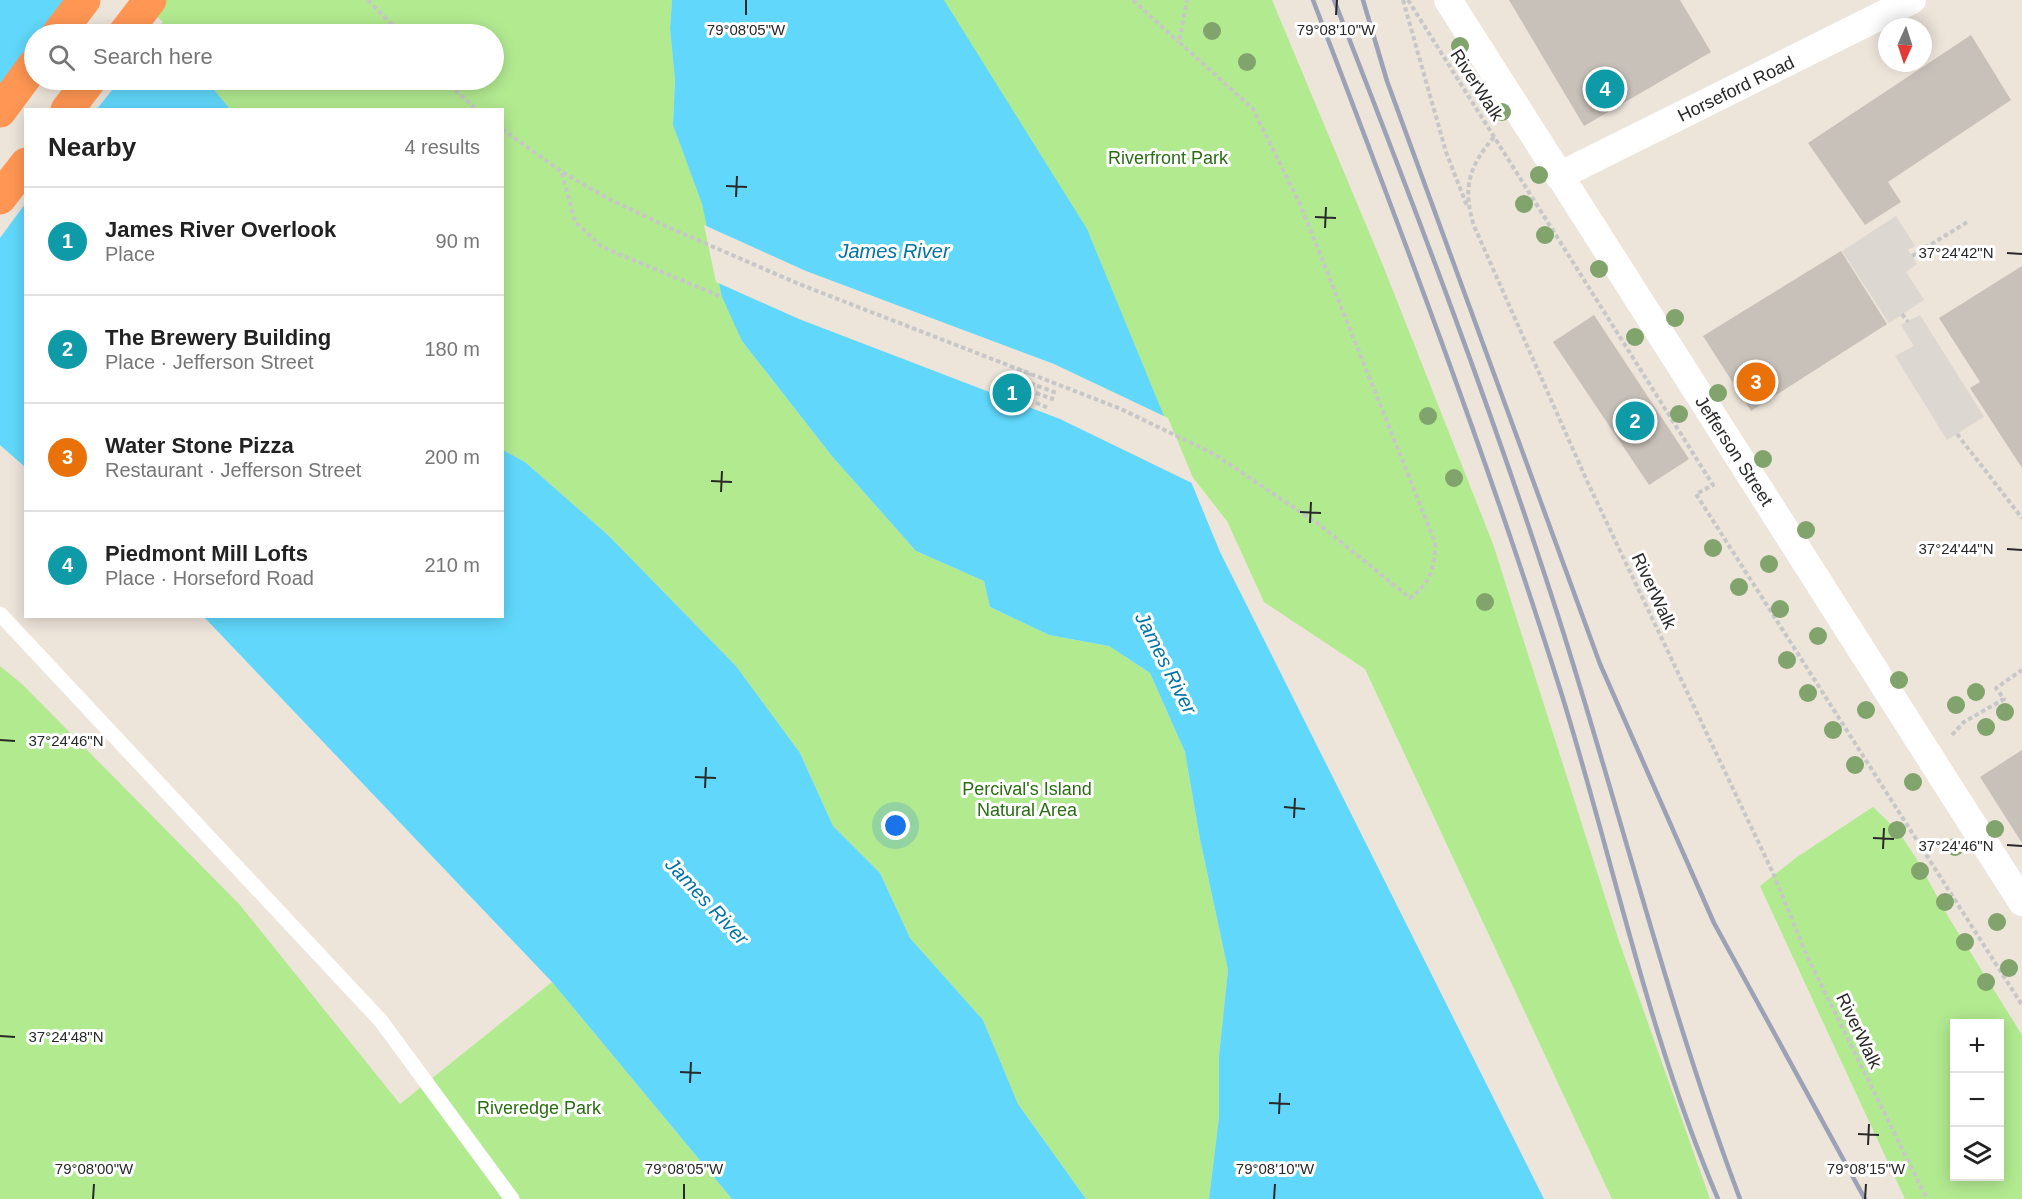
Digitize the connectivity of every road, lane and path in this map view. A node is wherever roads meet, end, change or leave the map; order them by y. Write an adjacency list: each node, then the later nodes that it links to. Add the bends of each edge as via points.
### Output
1 (84, 0): 10 (highway)
2 (150, 0): 11 (highway)
3 (368, 0): 12 (path)
4 (1133, 0): 13 (path)
5 (1187, 0): 13 (path)
6 (1403, 0): 26 (path, via 1446,152)
7 (1408, 0): 21 (path, RiverWalk)
8 (1448, 0): 24 (street, Jefferson Street)
9 (1912, 0): 24 (street, Horseford Road)
10 (66, 24)
11 (132, 24)
12 (391, 24)
13 (1179, 42): 33 (path, via 1253,109 1300,204 1435,542 1433,571 1427,583 1410,598 1320,525 1214,454 1121,409)
14 (24, 79): 19 (highway)
15 (82, 90): 17 (highway)
16 (455, 90): 18 (path)
17 (69, 108)
18 (475, 108)
19 (0, 111)
20 (504, 130): 23 (path)
21 (1494, 137): 26 (path, RiverWalk, via 1476,158 1471,172); 42 (path, via 1713,484 1696,494)
22 (24, 167): 25 (highway)
23 (562, 172): 29 (path, via 575,222 602,247); 32 (path, via 607,198 799,284)
24 (1559, 176): 41 (street, Jefferson Street)
25 (0, 198)
26 (1469, 212): 44 (path, RiverWalk, via 1587,481 1773,873 1807,956)
27 (1969, 221): 28 (path)
28 (1912, 256)
29 (722, 297)
30 (1902, 314): 31 (path)
31 (1908, 322)
32 (1021, 368): 33 (path); 34 (path)
33 (1030, 372): 34 (path, via 1027,382 1054,392 1052,399)
34 (1014, 385): 35 (path, via 1012,393)
35 (1049, 408)
36 (1957, 434): 37 (path)
37 (2022, 518)
38 (0, 614): 43 (lane, via 381,1022)
39 (2022, 670): 40 (path, via 1996,688 2004,699 1955,729)
40 (1950, 738)
41 (2022, 902)
42 (2022, 1005)
43 (512, 1199)
44 (1927, 1199)

